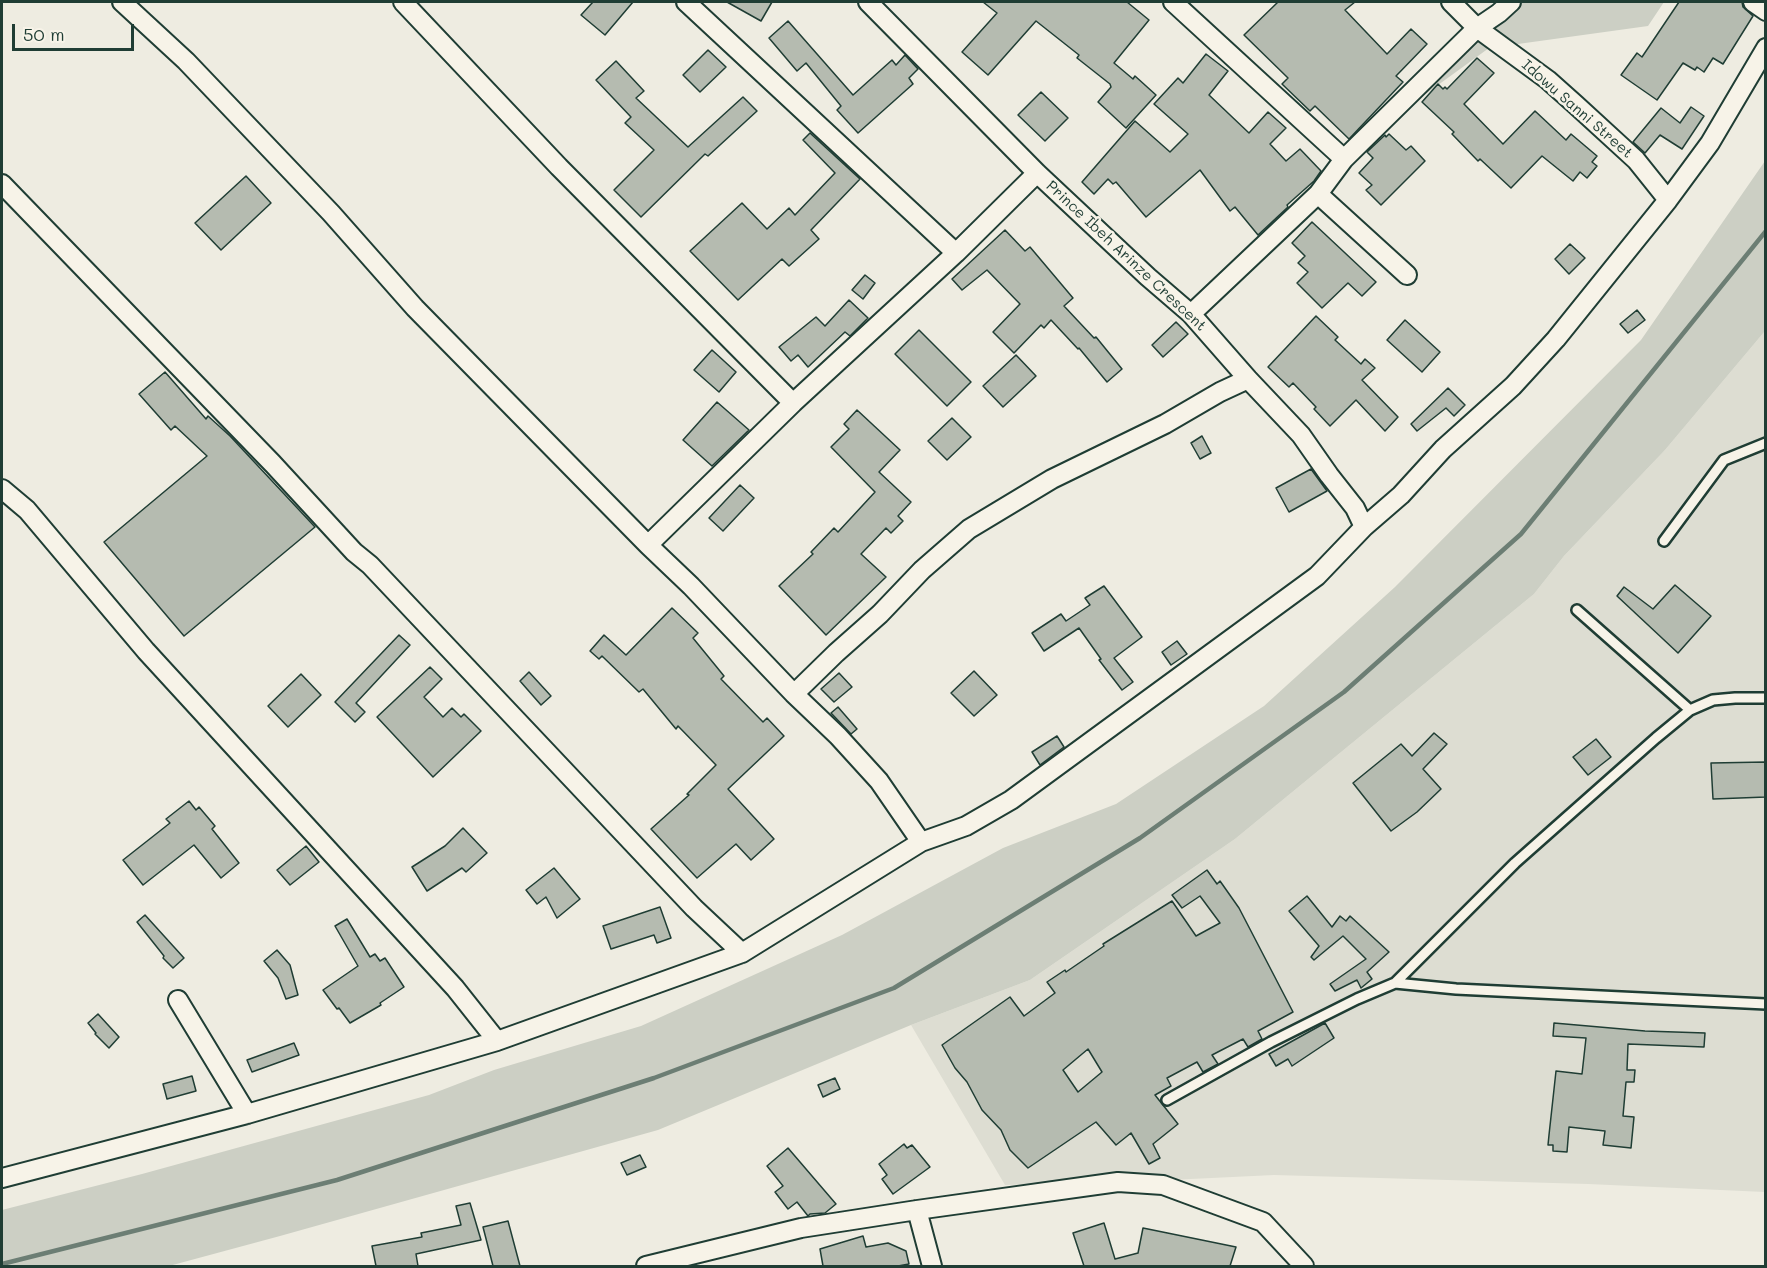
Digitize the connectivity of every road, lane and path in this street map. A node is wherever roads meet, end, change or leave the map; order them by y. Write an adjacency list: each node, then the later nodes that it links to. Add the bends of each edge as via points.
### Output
1 (122, 2): 26 (street, via 194,69 331,213 415,309)
2 (403, 2): 21 (street, via 559,167)
3 (686, 2): 17 (street)
4 (868, 2): 13 (street, Prince Ibeh Arinze Crescent)
5 (1173, 2): 12 (street)
6 (1451, 2): 10 (street, Idowu Sanni Street)
7 (1511, 2): 10 (street)
8 (1753, 2): 9 (street)
9 (1766, 12)
10 (1477, 28): 12 (street); 16 (street, Idowu Sanni Street, via 1584,112 1636,160)
11 (1766, 48): 16 (street, via 1710,142)
12 (1344, 159): 15 (street)
13 (1037, 173): 17 (street); 19 (street, Prince Ibeh Arinze Crescent)
14 (2, 184): 32 (street, via 694,908)
15 (1318, 194): 18 (street); 19 (street)
16 (1668, 200): 24 (street, via 1513,386)
17 (956, 253): 21 (street)
18 (1407, 275)
19 (1191, 314): 20 (street, Prince Ibeh Arinze Crescent)
20 (1248, 379): 24 (street, Prince Ibeh Arinze Crescent, via 1301,435 1355,507); 28 (street, via 1053,479 969,529)
21 (793, 403): 26 (street)
22 (1766, 443): 25 (lane, via 1724,460)
23 (2, 489): 36 (street, via 27,510 146,651 455,988)
24 (1364, 526): 31 (street, via 1317,576 1011,800 966,825)
25 (1664, 541)
26 (648, 545): 28 (street)
27 (1577, 610): 30 (lane)
28 (794, 694): 31 (street, via 879,781)
29 (1766, 698): 30 (lane, via 1713,700)
30 (1690, 710): 33 (lane, via 1515,863)
31 (921, 842): 32 (street)
32 (742, 953): 36 (street)
33 (1395, 983): 35 (lane); 37 (lane, via 1271,1042)
34 (178, 1000): 38 (street)
35 (1766, 1004)
36 (497, 1041): 38 (street)
37 (1167, 1100)
38 (247, 1114): 39 (street)
39 (2, 1178)
40 (917, 1210): 41 (street, via 801,1228); 42 (street); 43 (street, via 1118,1182 1163,1185 1263,1222)
41 (646, 1266)
42 (932, 1266)
43 (1304, 1266)

